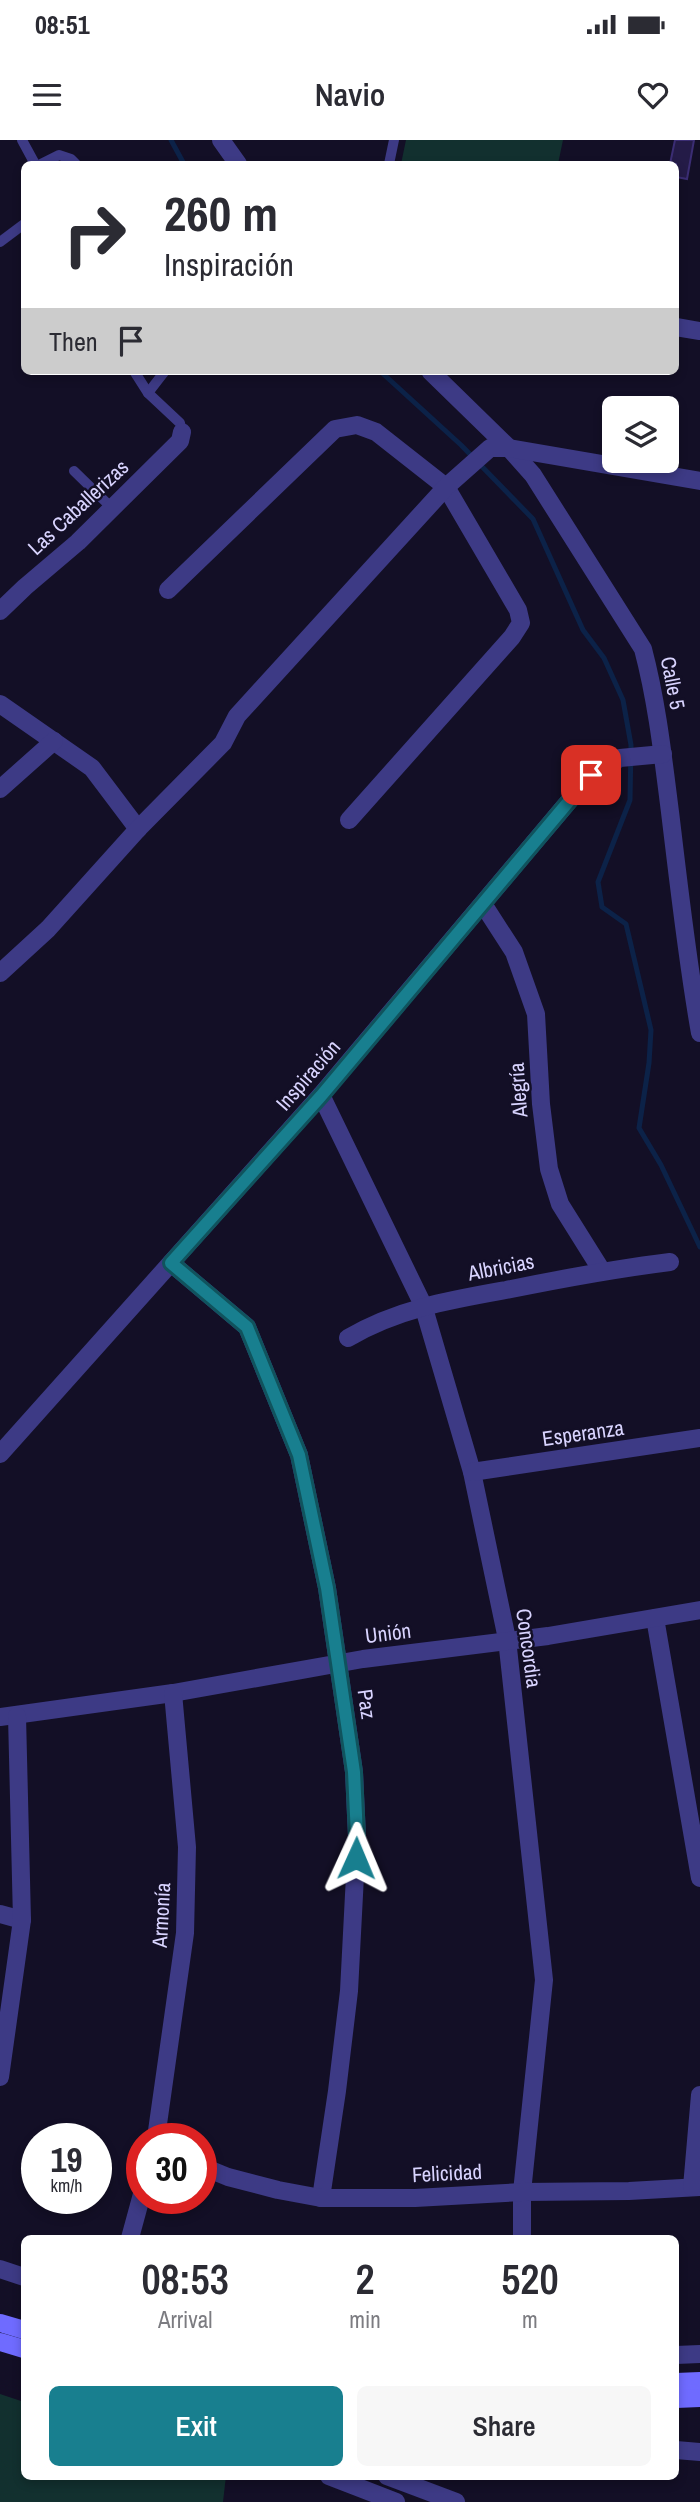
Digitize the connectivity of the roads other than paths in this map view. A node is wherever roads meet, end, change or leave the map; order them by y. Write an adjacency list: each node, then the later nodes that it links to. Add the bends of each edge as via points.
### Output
1 (22, 140): 4 (lane)
2 (221, 140): 7 (street)
3 (394, 140): 8 (lane)
4 (33, 161)
5 (47, 161): 6 (lane, via 59,155)
6 (73, 161)
7 (237, 161)
8 (390, 161)
9 (21, 226): 10 (lane)
10 (0, 242)
11 (679, 328): 12 (street)
12 (700, 331)
13 (137, 375): 16 (lane)
14 (162, 375): 16 (lane)
15 (433, 375): 18 (street, Calle 5)
16 (148, 393): 17 (lane, via 180,423)
17 (183, 432): 22 (street, Las Caballerizas, via 180,441)
18 (509, 448): 20 (street); 21 (street, via 490,448); 27 (street, Calle 5, via 533,475 643,649)
19 (74, 471): 22 (lane)
20 (700, 481)
21 (446, 487): 23 (street, via 376,432 357,425 335,429); 29 (street, via 518,610 521,623); 30 (street, via 237,716 223,743)
22 (112, 508): 24 (street, Las Caballerizas)
23 (168, 590)
24 (0, 611)
25 (0, 704): 26 (street)
26 (54, 741): 28 (street); 30 (street, via 92,768)
27 (663, 754): 31 (street, Inspiración, via 620,758 591,775); 33 (street, Calle 5)
28 (0, 789)
29 (349, 820)
30 (138, 829): 32 (street, via 48,929)
31 (483, 904): 35 (street, Inspiración); 38 (street, Alegría, via 514,952 537,1014 549,1169 561,1204)
32 (0, 974)
33 (695, 975): 34 (street, Calle 5)
34 (700, 1033)
35 (321, 1096): 37 (street, Inspiración); 39 (street, Concordia)
36 (670, 1262): 38 (street, Albricias)
37 (171, 1263): 42 (street, Inspiración); 47 (street, Paz, via 247,1327 299,1455)
38 (602, 1271): 39 (street, Albricias)
39 (423, 1306): 40 (street, Albricias, via 374,1323); 43 (street, Concordia)
40 (348, 1338)
41 (700, 1438): 43 (street, Esperanza)
42 (0, 1454)
43 (472, 1472): 46 (street, Concordia)
44 (700, 1610): 45 (street, Unión)
45 (655, 1618): 46 (street, Unión); 50 (street)
46 (507, 1642): 47 (street, Unión); 58 (street, Concordia, via 544,1980)
47 (338, 1664): 48 (street, Unión); 59 (street, Paz, via 354,1772 357,1836 349,1991)
48 (173, 1693): 49 (street, Unión); 55 (street, Armonía, via 187,1847 185,1933)
49 (8, 1717): 52 (street)
50 (700, 1878)
51 (0, 1914): 52 (street)
52 (22, 1920): 53 (street)
53 (0, 2077)
54 (700, 2095): 57 (street)
55 (158, 2123)
56 (217, 2173): 59 (street, Felicidad)
57 (696, 2187): 58 (street, Felicidad)
58 (522, 2192): 59 (street, Felicidad); 62 (street, Concordia)
59 (321, 2198)
60 (136, 2214): 61 (street)
61 (131, 2235)
62 (522, 2235)
63 (0, 2269): 64 (street)
64 (21, 2276)
65 (0, 2323): 66 (main road)
66 (21, 2329)
67 (0, 2342): 68 (main road)
68 (21, 2348)
69 (700, 2354): 70 (street)
70 (679, 2356)
71 (700, 2381): 72 (main road)
72 (679, 2382)
73 (700, 2398): 74 (main road)
74 (679, 2399)
75 (679, 2450): 76 (street)
76 (700, 2452)
77 (340, 2480): 79 (street)
78 (398, 2480): 80 (street)
79 (396, 2502)
80 (456, 2502)

